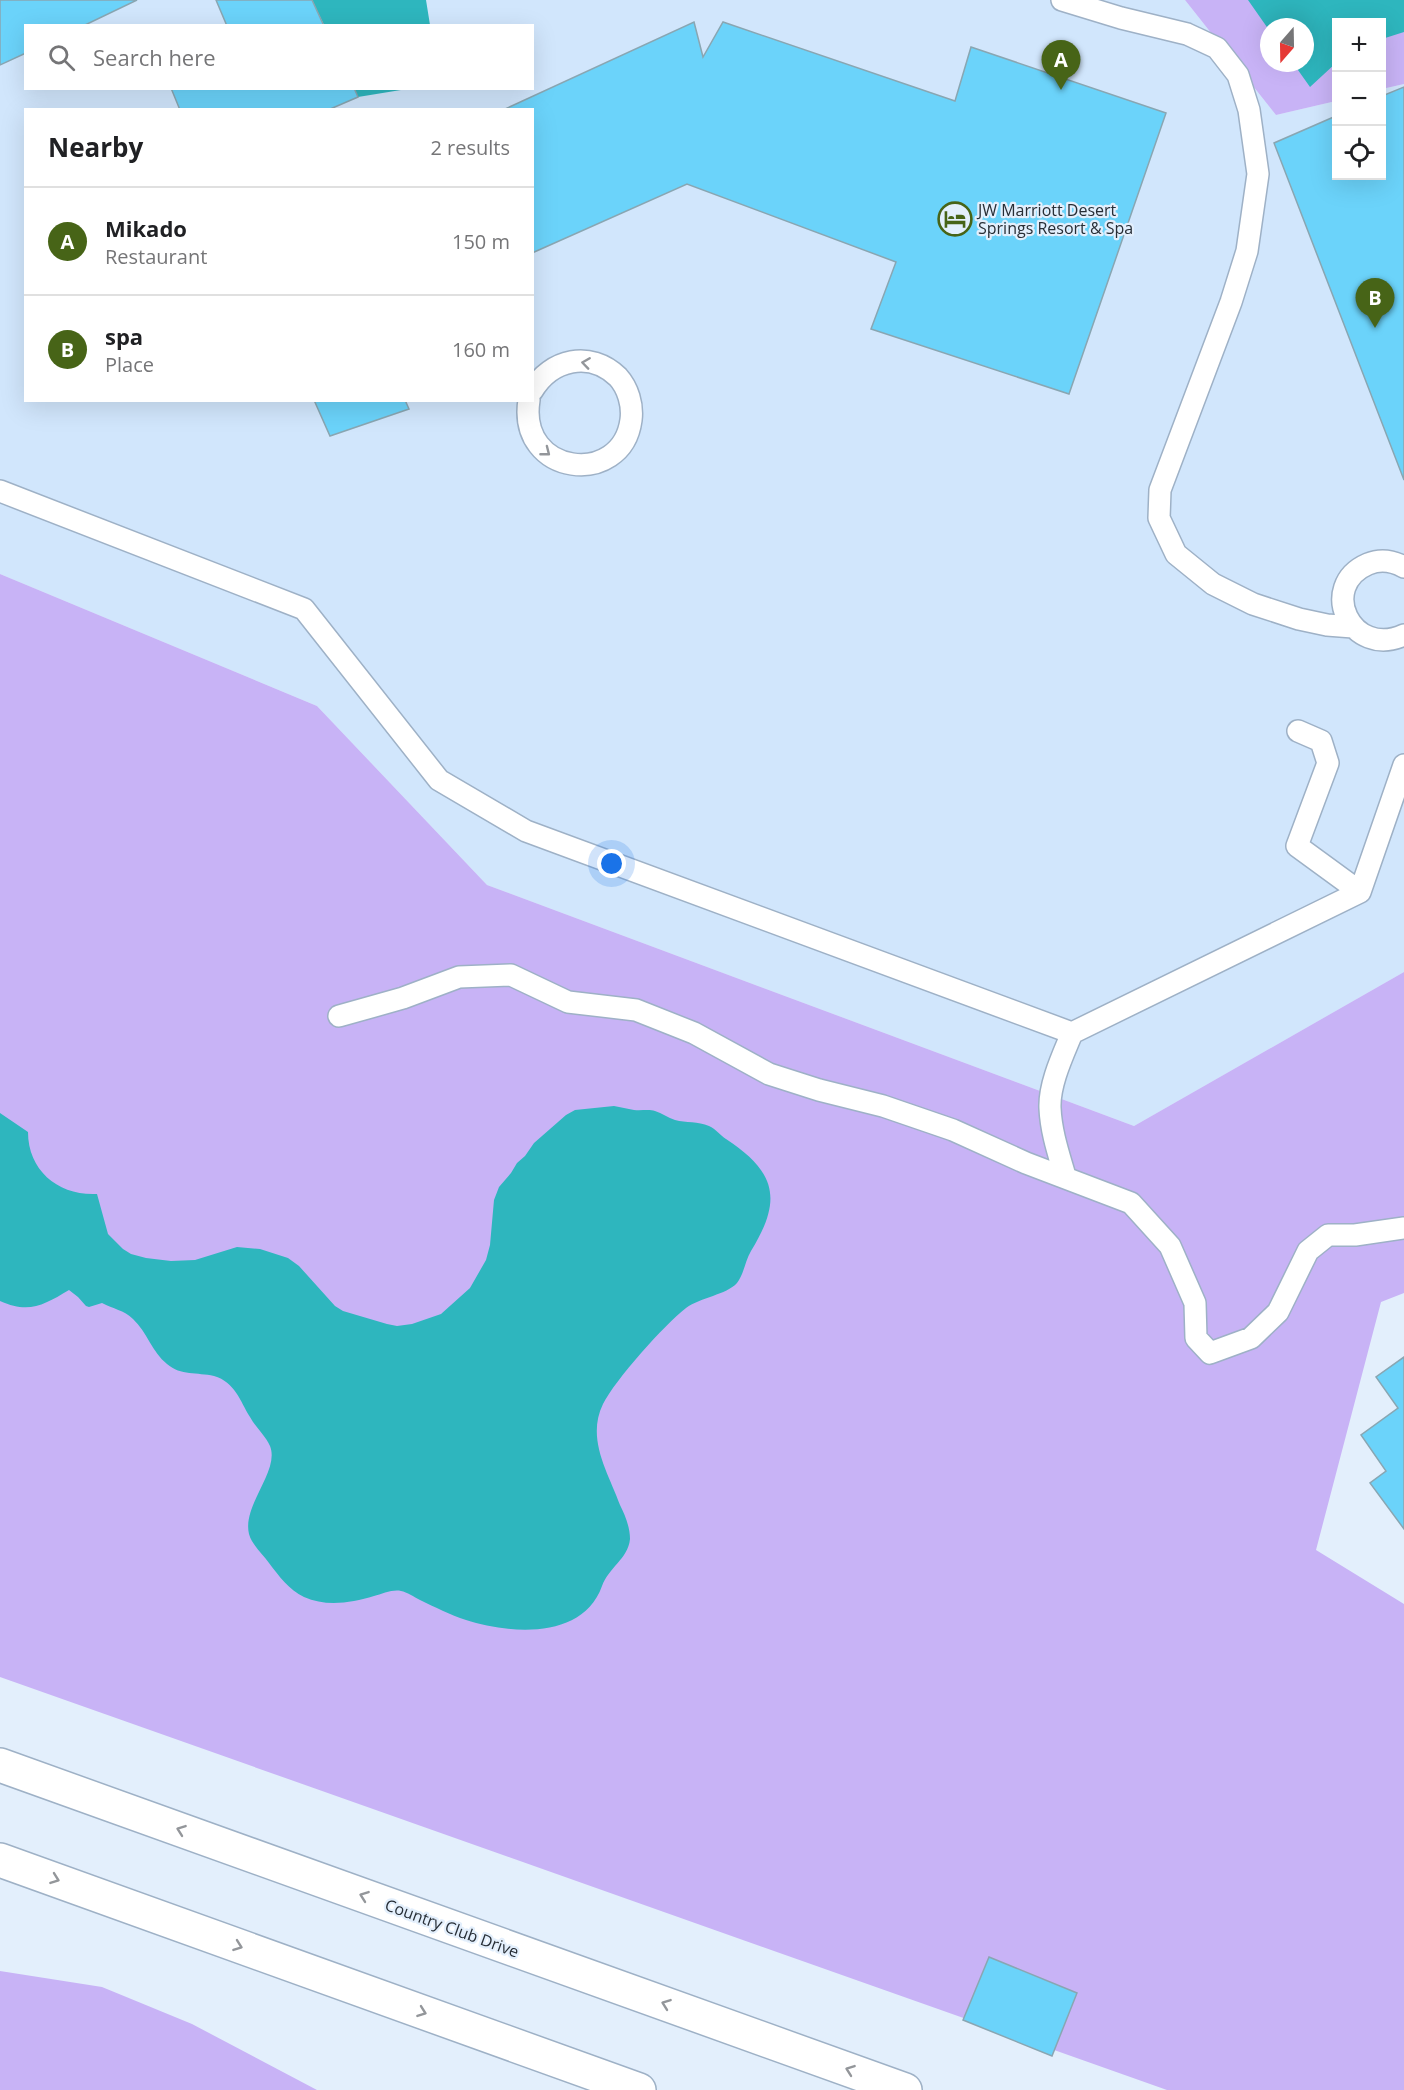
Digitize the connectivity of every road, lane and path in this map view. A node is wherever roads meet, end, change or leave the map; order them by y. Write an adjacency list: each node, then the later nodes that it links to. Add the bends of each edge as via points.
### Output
1 (1062, 0): 6 (lane, via 1188,34 1217,48 1238,75 1249,110 1258,174 1247,251 1160,490 1159,518 1176,554 1213,584 1253,604 1299,619)
2 (534, 388): 3 (lane, one-way to 2, via 530,431 549,456 563,463 595,463 621,446 630,430 628,394 605,367 588,361 570,361 553,368)
3 (529, 402)
4 (0, 491): 12 (lane, via 304,609 439,780 526,831)
5 (1404, 567): 6 (lane, via 1388,561 1374,562 1351,576 1342,602)
6 (1353, 627): 7 (lane, via 1377,641)
7 (1404, 637)
8 (1298, 731): 10 (lane, via 1321,741 1328,763 1297,846)
9 (1404, 765): 10 (lane)
10 (1360, 892): 12 (lane)
11 (339, 1016): 13 (lane, via 459,977 511,975 568,1002 636,1010 694,1033 769,1074 943,1126)
12 (1072, 1033): 13 (lane, via 1057,1070 1050,1107)
13 (1065, 1176): 14 (lane, via 1131,1203 1170,1246 1195,1303 1196,1338 1210,1353 1251,1338 1278,1312 1308,1251 1328,1235)
14 (1404, 1228)
15 (0, 1766): 18 (main road, Country Club Drive, one-way to 15)
16 (0, 1860): 17 (main road, one-way to 17)
17 (639, 2090)
18 (905, 2090)

